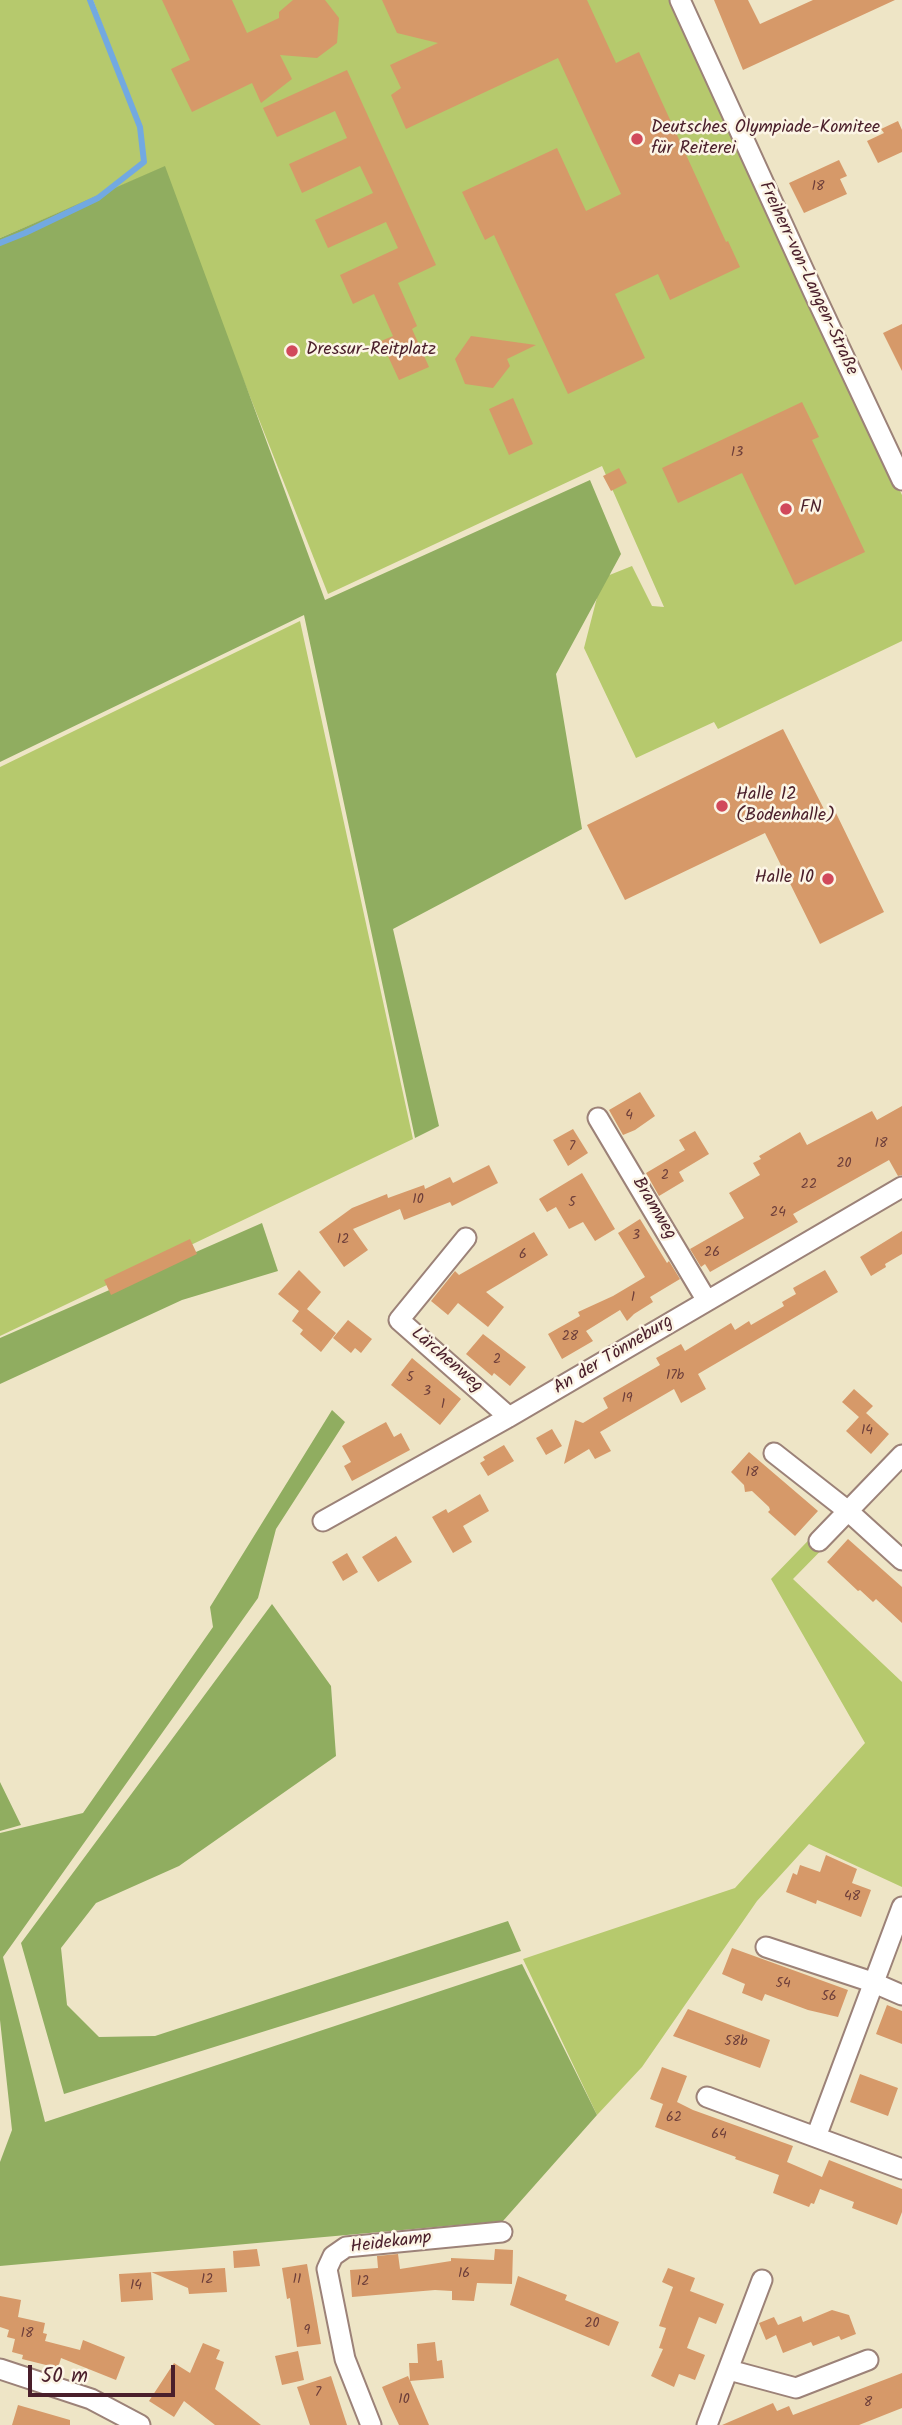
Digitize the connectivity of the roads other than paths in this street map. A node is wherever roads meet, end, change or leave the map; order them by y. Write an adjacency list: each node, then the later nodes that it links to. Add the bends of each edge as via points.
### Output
1 (680, 0): 2 (street, Freiherr-von-Langen-Straße)
2 (902, 480)
3 (598, 1118): 6 (street, Bramweg)
4 (902, 1187): 6 (street, An der Tönneburg)
5 (467, 1238): 7 (street, Lärchenweg, via 399,1320)
6 (707, 1301): 7 (street, An der Tönneburg)
7 (509, 1418): 11 (street, An der Tönneburg)
8 (774, 1453): 10 (street)
9 (902, 1455): 10 (street)
10 (848, 1511): 12 (street); 13 (street)
11 (323, 1521)
12 (819, 1541)
13 (902, 1560)
14 (902, 1907): 16 (street)
15 (766, 1947): 16 (street)
16 (872, 1982): 17 (street); 19 (street)
17 (902, 1995)
18 (707, 2096): 19 (street)
19 (816, 2137): 20 (street)
20 (902, 2169)
21 (502, 2232): 27 (street, Heidekamp, via 346,2247 332,2256 327,2269 345,2360)
22 (762, 2280): 25 (street)
23 (868, 2360): 25 (street, via 796,2388)
24 (0, 2369): 26 (street, via 91,2399)
25 (729, 2371): 28 (street)
26 (140, 2425)
27 (371, 2425)
28 (707, 2425)

